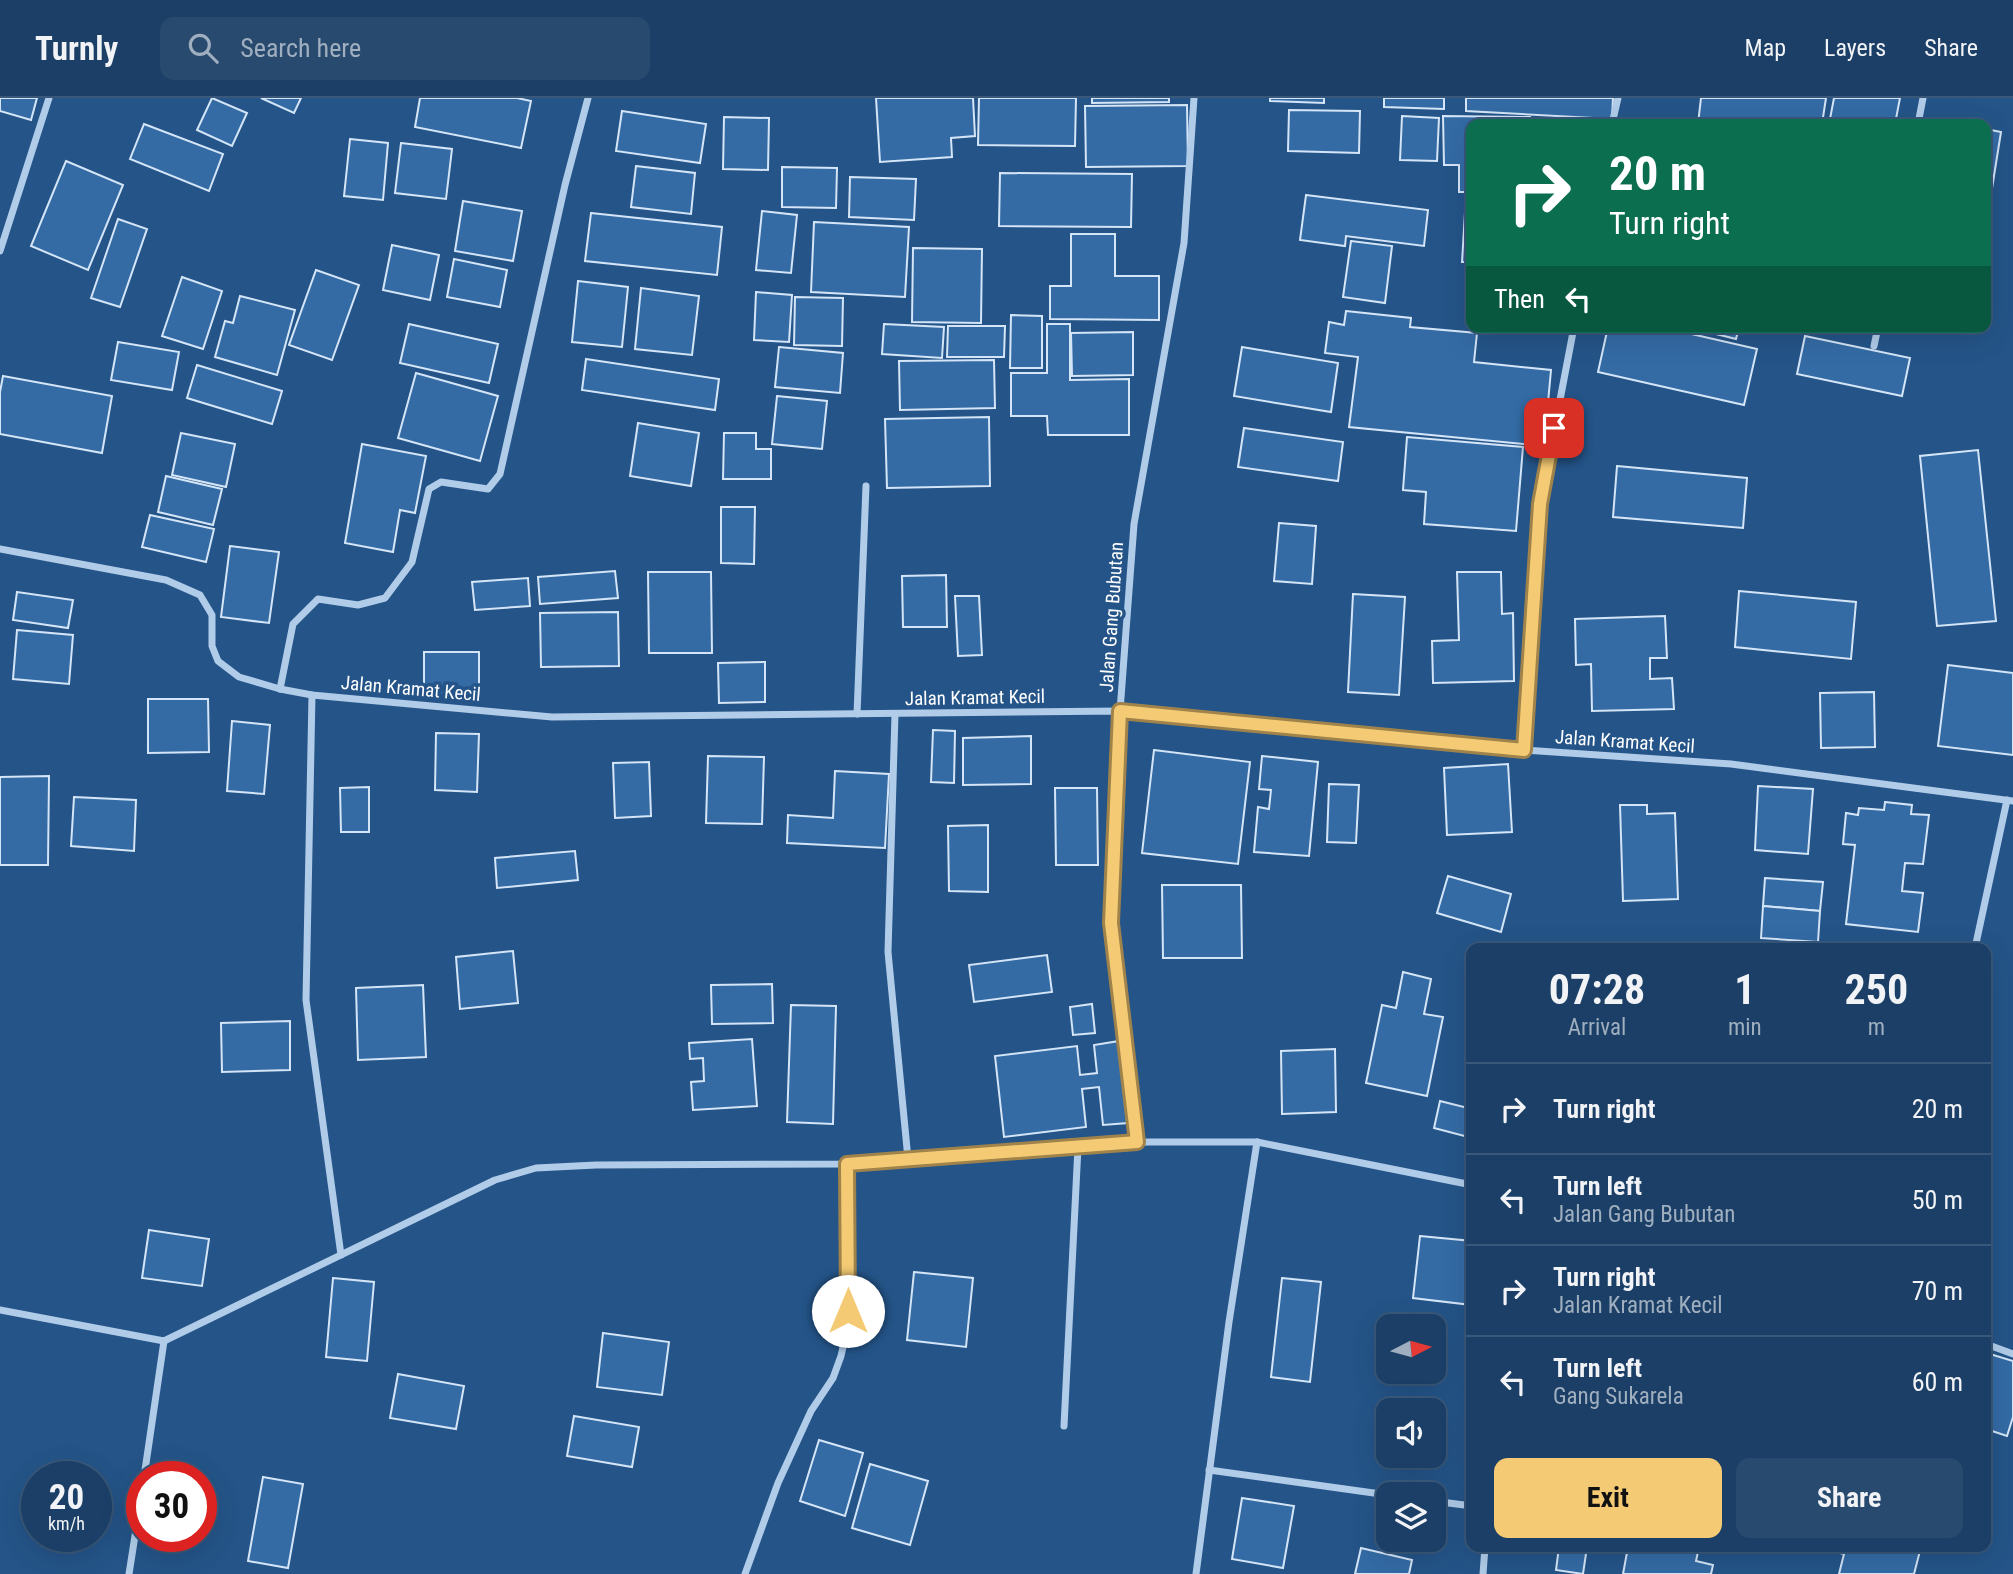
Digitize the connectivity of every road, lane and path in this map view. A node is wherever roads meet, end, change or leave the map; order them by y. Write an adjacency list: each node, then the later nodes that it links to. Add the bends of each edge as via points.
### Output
1 (49, 98): 8 (street)
2 (587, 98): 14 (street, via 500,474 488,489 441,482 429,489 412,562 385,598 358,605 318,599 293,624)
3 (1194, 98): 16 (street, Jalan Gang Bubutan, via 1184,243 1134,524)
4 (1618, 98): 6 (street)
5 (1923, 98): 7 (street)
6 (1613, 119)
7 (1919, 119)
8 (0, 251)
9 (1573, 333): 19 (street, via 1540,504)
10 (1877, 333): 11 (street)
11 (1874, 346)
12 (866, 486): 17 (street)
13 (0, 549): 14 (street, Jalan Kramat Kecil, via 166,580 200,595 212,615 212,646 218,661 239,677)
14 (280, 689): 15 (street, Jalan Kramat Kecil)
15 (312, 695): 17 (street, Jalan Kramat Kecil, via 552,717); 28 (street, via 306,999)
16 (1120, 711): 18 (street, Jalan Kramat Kecil); 19 (street, Jalan Kramat Kecil); 22 (street, Jalan Gang Bubutan, via 1111,923)
17 (857, 714): 18 (street, Jalan Kramat Kecil)
18 (895, 714): 25 (street, via 888,952)
19 (1524, 750): 20 (street, Jalan Kramat Kecil, via 1731,764)
20 (2010, 801): 21 (street)
21 (1976, 943)
22 (1137, 1142): 23 (street); 24 (street)
23 (1257, 1142): 27 (street); 35 (street)
24 (1078, 1147): 25 (street); 33 (street)
25 (908, 1159): 26 (street)
26 (847, 1164): 28 (street, via 536,1168 495,1180); 42 (street, via 848,1311 841,1356 834,1378 811,1411 778,1483)
27 (1466, 1184)
28 (341, 1255): 30 (street)
29 (0, 1310): 30 (street)
30 (164, 1341): 34 (street)
31 (1991, 1346): 32 (street)
32 (2013, 1354)
33 (1064, 1426)
34 (146, 1461)
35 (1209, 1470): 36 (street); 43 (street)
36 (1376, 1493)
37 (1446, 1503): 38 (street)
38 (1466, 1505)
39 (133, 1552): 41 (street)
40 (1485, 1552): 44 (street)
41 (130, 1574)
42 (745, 1574)
43 (1196, 1574)
44 (1483, 1574)

